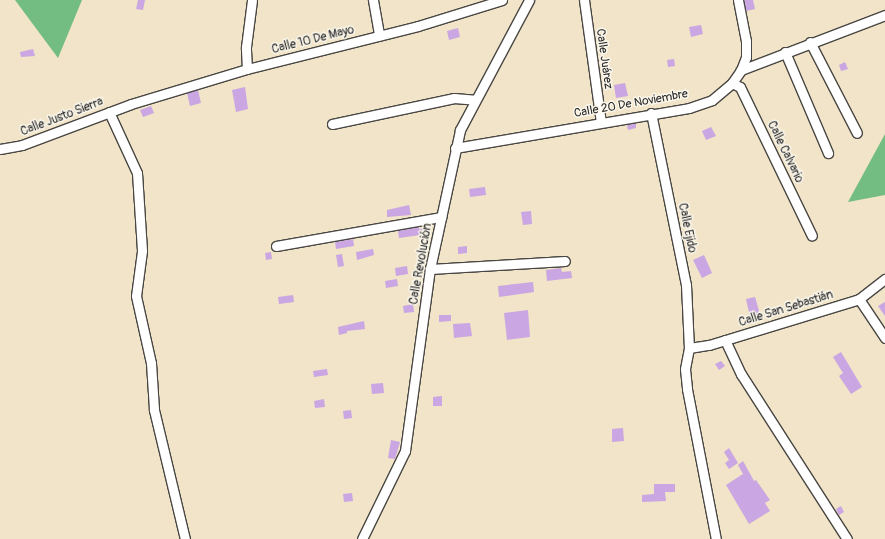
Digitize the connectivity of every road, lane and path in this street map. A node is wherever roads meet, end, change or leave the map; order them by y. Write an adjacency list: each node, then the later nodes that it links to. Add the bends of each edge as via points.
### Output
1 (252, 0): 11 (street, via 246,47)
2 (373, 0): 8 (street)
3 (502, 0): 8 (street, Calle 10 De Mayo)
4 (529, 0): 14 (street, Calle Revolución)
5 (584, 0): 18 (street, Calle Juárez)
6 (738, 0): 12 (street, via 746,41 746,57)
7 (885, 15): 9 (street)
8 (379, 36): 11 (street, Calle 10 De Mayo)
9 (810, 42): 10 (street); 20 (street)
10 (785, 52): 12 (street); 23 (street)
11 (247, 69): 15 (street, Calle 10 De Mayo)
12 (741, 70): 13 (street, Calle 20 De Noviembre)
13 (732, 83): 17 (street, Calle 20 De Noviembre, via 712,100 689,108); 25 (street, Calle Calvario, via 740,87)
14 (475, 100): 19 (street, via 454,98); 21 (street, Calle Revolución, via 460,130)
15 (131, 104): 16 (street, Calle Justo Sierra)
16 (109, 112): 22 (street, Calle Justo Sierra, via 22,145); 34 (street, via 137,173 142,251 136,296 151,363 154,410)
17 (651, 113): 18 (street, Calle 20 De Noviembre); 33 (street, Calle Ejido, via 686,285)
18 (601, 122): 21 (street, Calle 20 De Noviembre)
19 (332, 124)
20 (857, 132)
21 (455, 148): 24 (street, Calle Revolución)
22 (0, 149)
23 (828, 153)
24 (441, 217): 26 (street); 28 (street, Calle Revolución)
25 (812, 236)
26 (276, 246)
27 (565, 261): 28 (street)
28 (430, 269): 35 (street, Calle Revolución, via 405,451)
29 (885, 279): 30 (street, Calle San Sebastián)
30 (859, 299): 31 (street); 32 (street, Calle San Sebastián)
31 (885, 338)
32 (725, 340): 33 (street, Calle San Sebastián); 37 (street, via 741,374)
33 (689, 348): 36 (street, Calle Ejido, via 685,369 687,389)
34 (185, 539)
35 (362, 539)
36 (716, 539)
37 (847, 539)

